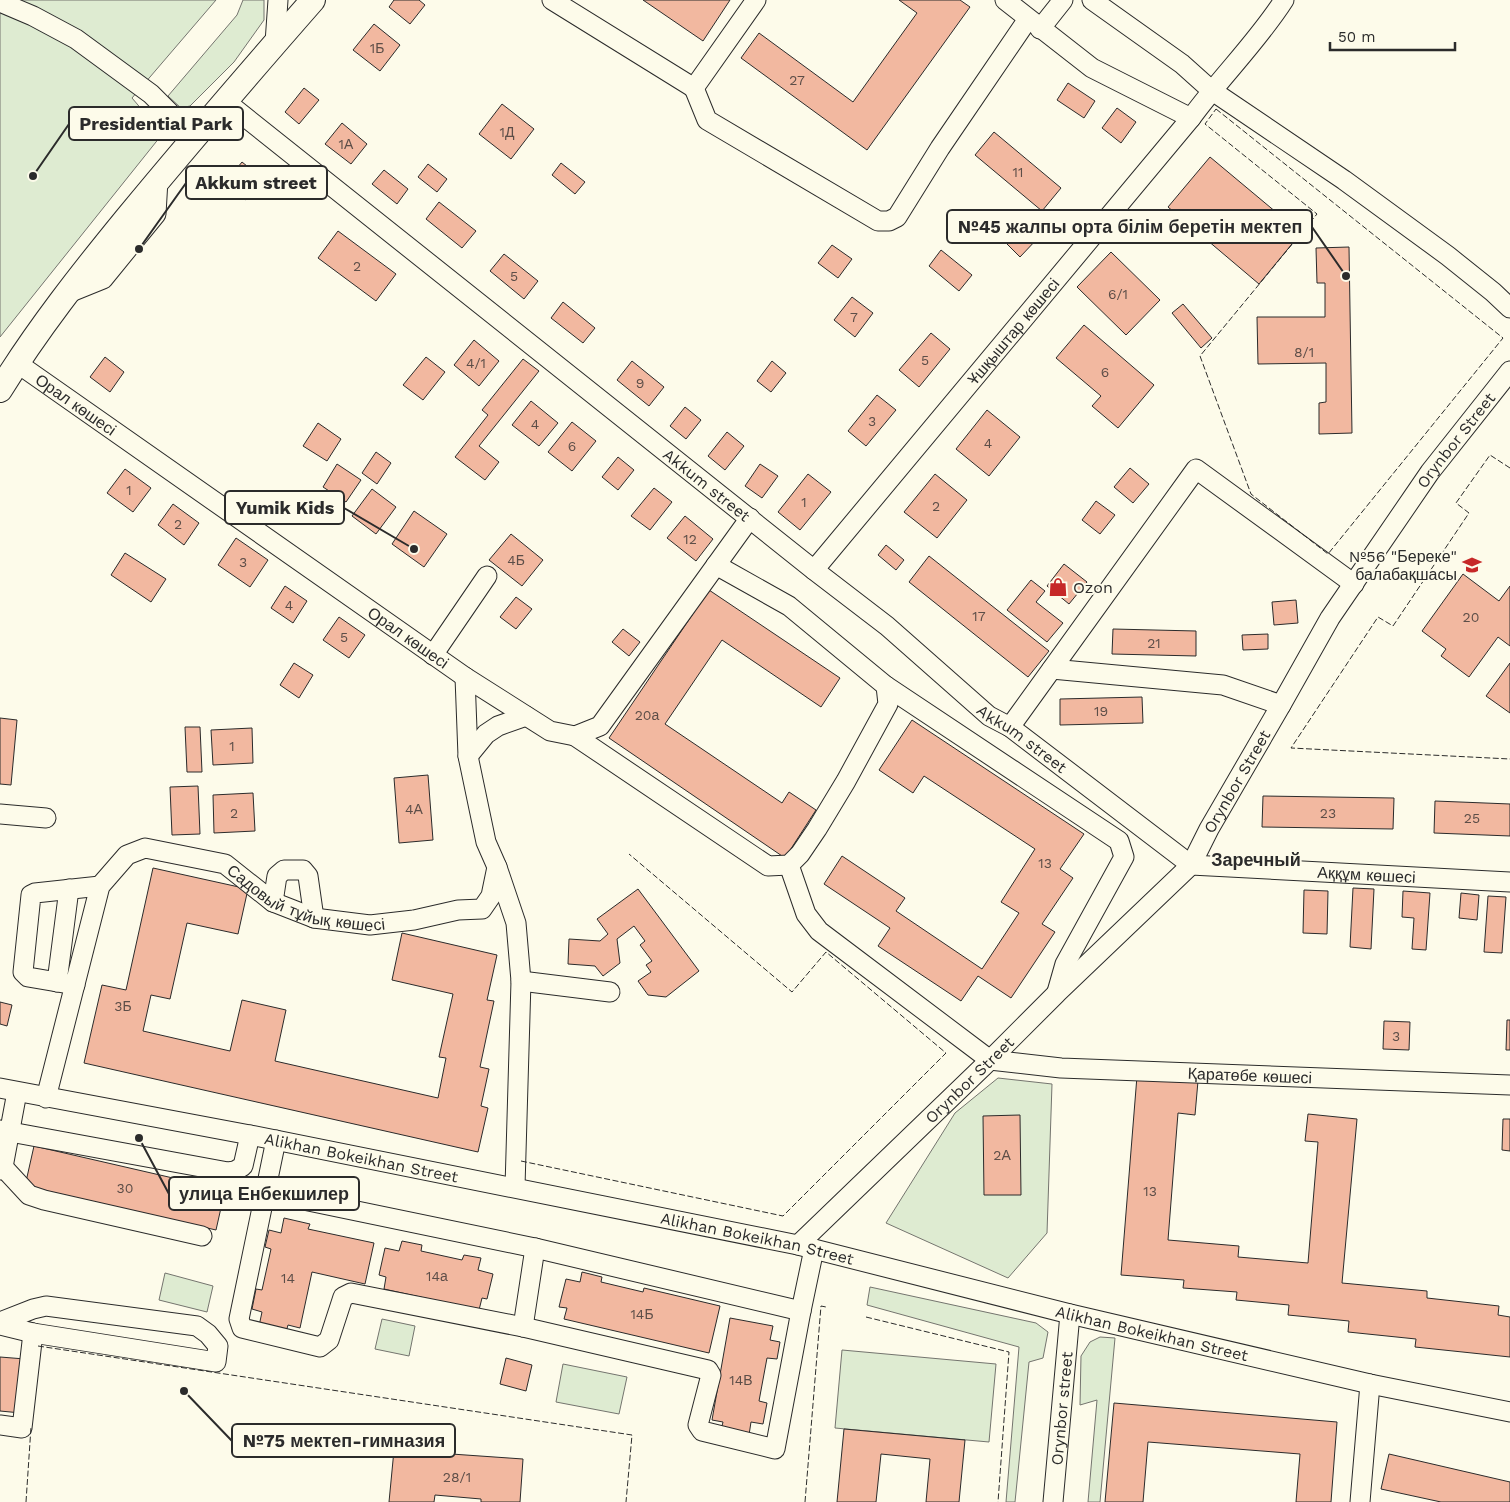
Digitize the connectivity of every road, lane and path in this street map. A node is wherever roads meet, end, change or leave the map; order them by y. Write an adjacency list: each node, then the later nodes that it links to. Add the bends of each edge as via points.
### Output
1 (278, 0): 11 (street)
2 (312, 0): 11 (main road)
3 (552, 0): 12 (street)
4 (756, 0): 12 (street)
5 (1005, 0): 10 (street)
6 (1063, 0): 10 (street)
7 (1092, 0): 13 (street, via 1182,64)
8 (1284, 0): 13 (street, Ұшқыштар көшесі)
9 (0, 2): 16 (street, via 76,39 151,94)
10 (1034, 24): 12 (street, via 940,148 897,217 889,222 878,221 707,120); 15 (street, via 1092,68)
11 (275, 43): 14 (main road)
12 (694, 88)
13 (1211, 90): 15 (street, Ұшқыштар көшесі); 17 (street, via 1344,180 1494,292)
14 (225, 101): 16 (main road); 21 (street, Akkum street)
15 (1191, 118): 23 (street, Ұшқыштар көшесі)
16 (194, 137): 18 (main road, via 66,294)
17 (1510, 308)
18 (17, 363): 20 (main road); 26 (street, Орал көшесі)
19 (1510, 371): 25 (street, Orynbor Street, via 1430,472)
20 (0, 390)
21 (750, 518): 22 (street); 23 (street, Akkum street)
22 (716, 566): 29 (street, via 789,606); 33 (street, via 600,726)
23 (814, 570): 32 (street, Akkum street, via 887,626 989,716)
24 (487, 576): 26 (street)
25 (1354, 584): 27 (street, via 1196,469); 30 (street, Orynbor Street, via 1330,618)
26 (433, 655): 28 (street, Орал көшесі)
27 (1052, 669): 30 (street, via 1223,685); 32 (street)
28 (465, 677): 31 (street, Орал көшесі); 34 (street)
29 (886, 686): 38 (street); 39 (street, via 888,704 817,829)
30 (1281, 706): 40 (street, Orynbor Street)
31 (526, 716): 33 (street, Орал көшесі, via 550,731); 34 (street, via 486,734)
32 (1010, 727): 37 (street, Akkum street)
33 (576, 736): 39 (street, via 768,866)
34 (468, 756): 41 (street, via 486,842)
35 (0, 814): 36 (street)
36 (46, 818)
37 (1133, 821): 38 (street); 40 (street, Akkum street)
38 (1118, 841): 50 (street, via 1124,857 1065,964)
39 (789, 865): 51 (street, via 806,914 819,931)
40 (1191, 865): 42 (street, Аққұм көшесі); 50 (street, Orynbor Street)
41 (497, 867): 46 (street, Садовый тұйық көшесі, via 491,896 482,909 370,925); 47 (street, via 516,923)
42 (1510, 882)
43 (100, 886): 44 (street); 45 (street, Садовый тұйық көшесі, via 127,855 146,848 225,864); 48 (street, Садовый тұйық көшесі)
44 (69, 889): 48 (street); 48 (street, via 32,895 23,972 28,977)
45 (273, 902): 46 (street, Садовый тұйық көшесі); 46 (street, via 276,876 284,870 303,870 308,876)
46 (314, 918)
47 (521, 981): 49 (street); 59 (street)
48 (66, 983): 54 (street, Садовый тұйық көшесі)
49 (610, 992)
50 (1057, 993): 51 (street, Orynbor Street)
51 (990, 1060): 52 (street, Қаратөбе көшесі, via 1061,1068); 62 (street, Orynbor Street)
52 (1510, 1085)
53 (8, 1090): 54 (street, Alikhan Bokeikhan Street); 55 (street)
54 (46, 1098): 56 (street, Alikhan Bokeikhan Street)
55 (5, 1131): 56 (street, via 228,1172 235,1172 242,1166); 58 (street)
56 (250, 1135): 57 (street, Alikhan Bokeikhan Street)
57 (276, 1140): 59 (street, Alikhan Bokeikhan Street); 60 (street)
58 (2, 1168): 61 (street, via 29,1195)
59 (515, 1187): 62 (street, Alikhan Bokeikhan Street)
60 (265, 1192): 63 (street); 67 (street, via 238,1319 242,1328 320,1347 329,1340 343,1297 351,1293)
61 (202, 1236)
62 (806, 1247): 64 (street); 65 (street, Alikhan Bokeikhan Street)
63 (534, 1248): 64 (street); 67 (street)
64 (801, 1311): 67 (street, via 775,1449 702,1431 698,1425 711,1375 708,1370)
65 (1070, 1314): 69 (street, Alikhan Bokeikhan Street); 72 (street, Orynbor street)
66 (0, 1324): 68 (street); 68 (street, via 46,1306 197,1326 218,1346 216,1362)
67 (523, 1327)
68 (33, 1333): 71 (street, via 22,1428)
69 (1370, 1384): 70 (street, Alikhan Bokeikhan Street); 73 (street)
70 (1510, 1412)
71 (0, 1425)
72 (1053, 1502)
73 (1360, 1502)

